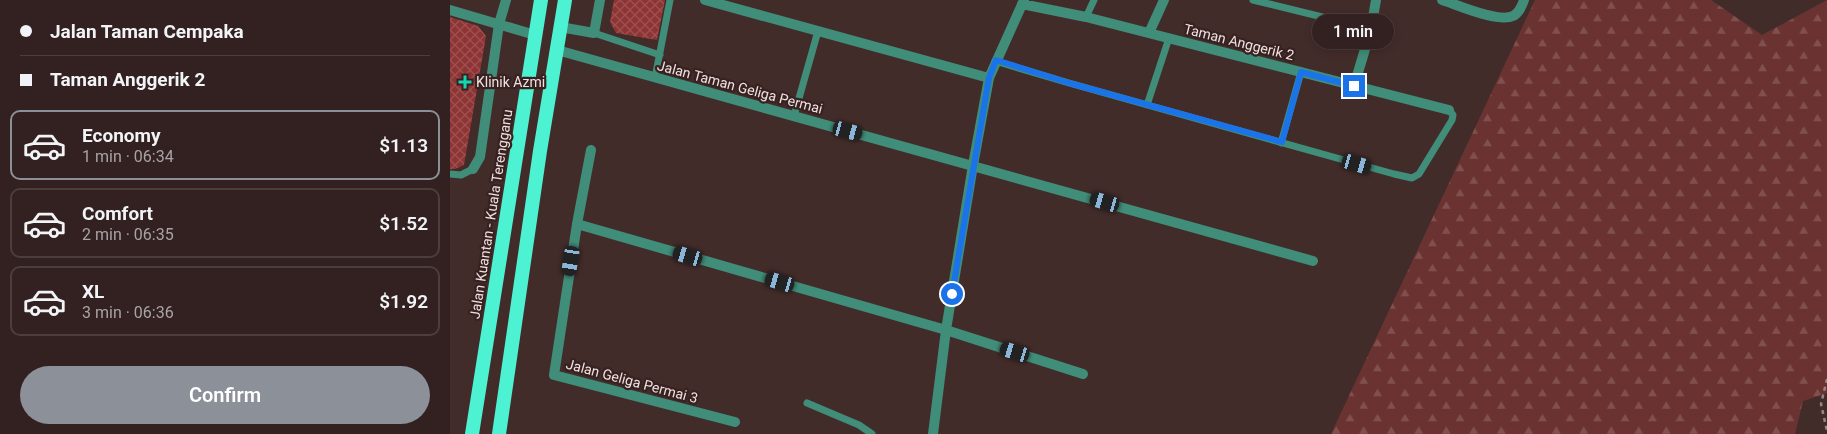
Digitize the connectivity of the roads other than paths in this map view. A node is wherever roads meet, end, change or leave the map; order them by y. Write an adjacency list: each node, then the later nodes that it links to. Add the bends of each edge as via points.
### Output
1 (506, 0): 16 (street)
2 (541, 0): 22 (highway, Jalan Kuantan - Kuala Terengganu)
3 (565, 0): 17 (highway)
4 (600, 0): 20 (street)
5 (670, 0): 25 (lane)
6 (705, 0): 19 (street)
7 (1094, 0): 15 (lane)
8 (1164, 0): 21 (street)
9 (1253, 0): 18 (lane)
10 (1376, 0): 18 (street)
11 (1442, 0): 12 (street, via 1506,18 1519,11)
12 (1524, 0)
13 (1023, 2): 15 (street, Taman Anggerik 2); 26 (street)
14 (450, 10): 16 (street)
15 (1086, 17): 21 (street, Taman Anggerik 2)
16 (499, 24): 22 (street); 37 (street, via 480,158)
17 (560, 27): 20 (street); 24 (highway)
18 (1371, 29): 30 (street)
19 (818, 31): 29 (street); 33 (lane)
20 (594, 33): 25 (lane)
21 (1149, 34): 23 (street, Taman Anggerik 2)
22 (534, 35): 45 (highway, Jalan Kuantan - Kuala Terengganu)
23 (1169, 38): 27 (street, Taman Anggerik 2); 31 (lane)
24 (557, 50): 28 (street, Jalan Taman Geliga Permai); 46 (highway)
25 (660, 55): 28 (lane)
26 (996, 60): 29 (street); 31 (lane)
27 (1301, 72): 30 (street, Taman Anggerik 2); 34 (lane)
28 (655, 78): 33 (street, Jalan Taman Geliga Permai)
29 (989, 78): 36 (street)
30 (1354, 86): 32 (street, Taman Anggerik 2)
31 (1147, 105): 34 (lane)
32 (1449, 110): 34 (lane, via 1452,120 1418,174 1412,178)
33 (794, 116): 36 (street, Jalan Taman Geliga Permai)
34 (1282, 142)
35 (591, 150): 39 (street)
36 (973, 165): 40 (street, Jalan Taman Geliga Permai); 41 (street)
37 (473, 169): 38 (lane, via 461,175)
38 (450, 174)
39 (577, 224): 41 (street); 44 (street, Jalan Geliga Permai 3, via 554,375)
40 (1313, 261)
41 (946, 330): 42 (street); 48 (street)
42 (1083, 374)
43 (807, 403): 47 (lane, via 859,425)
44 (735, 422)
45 (472, 434)
46 (499, 434)
47 (872, 434)
48 (932, 434)

